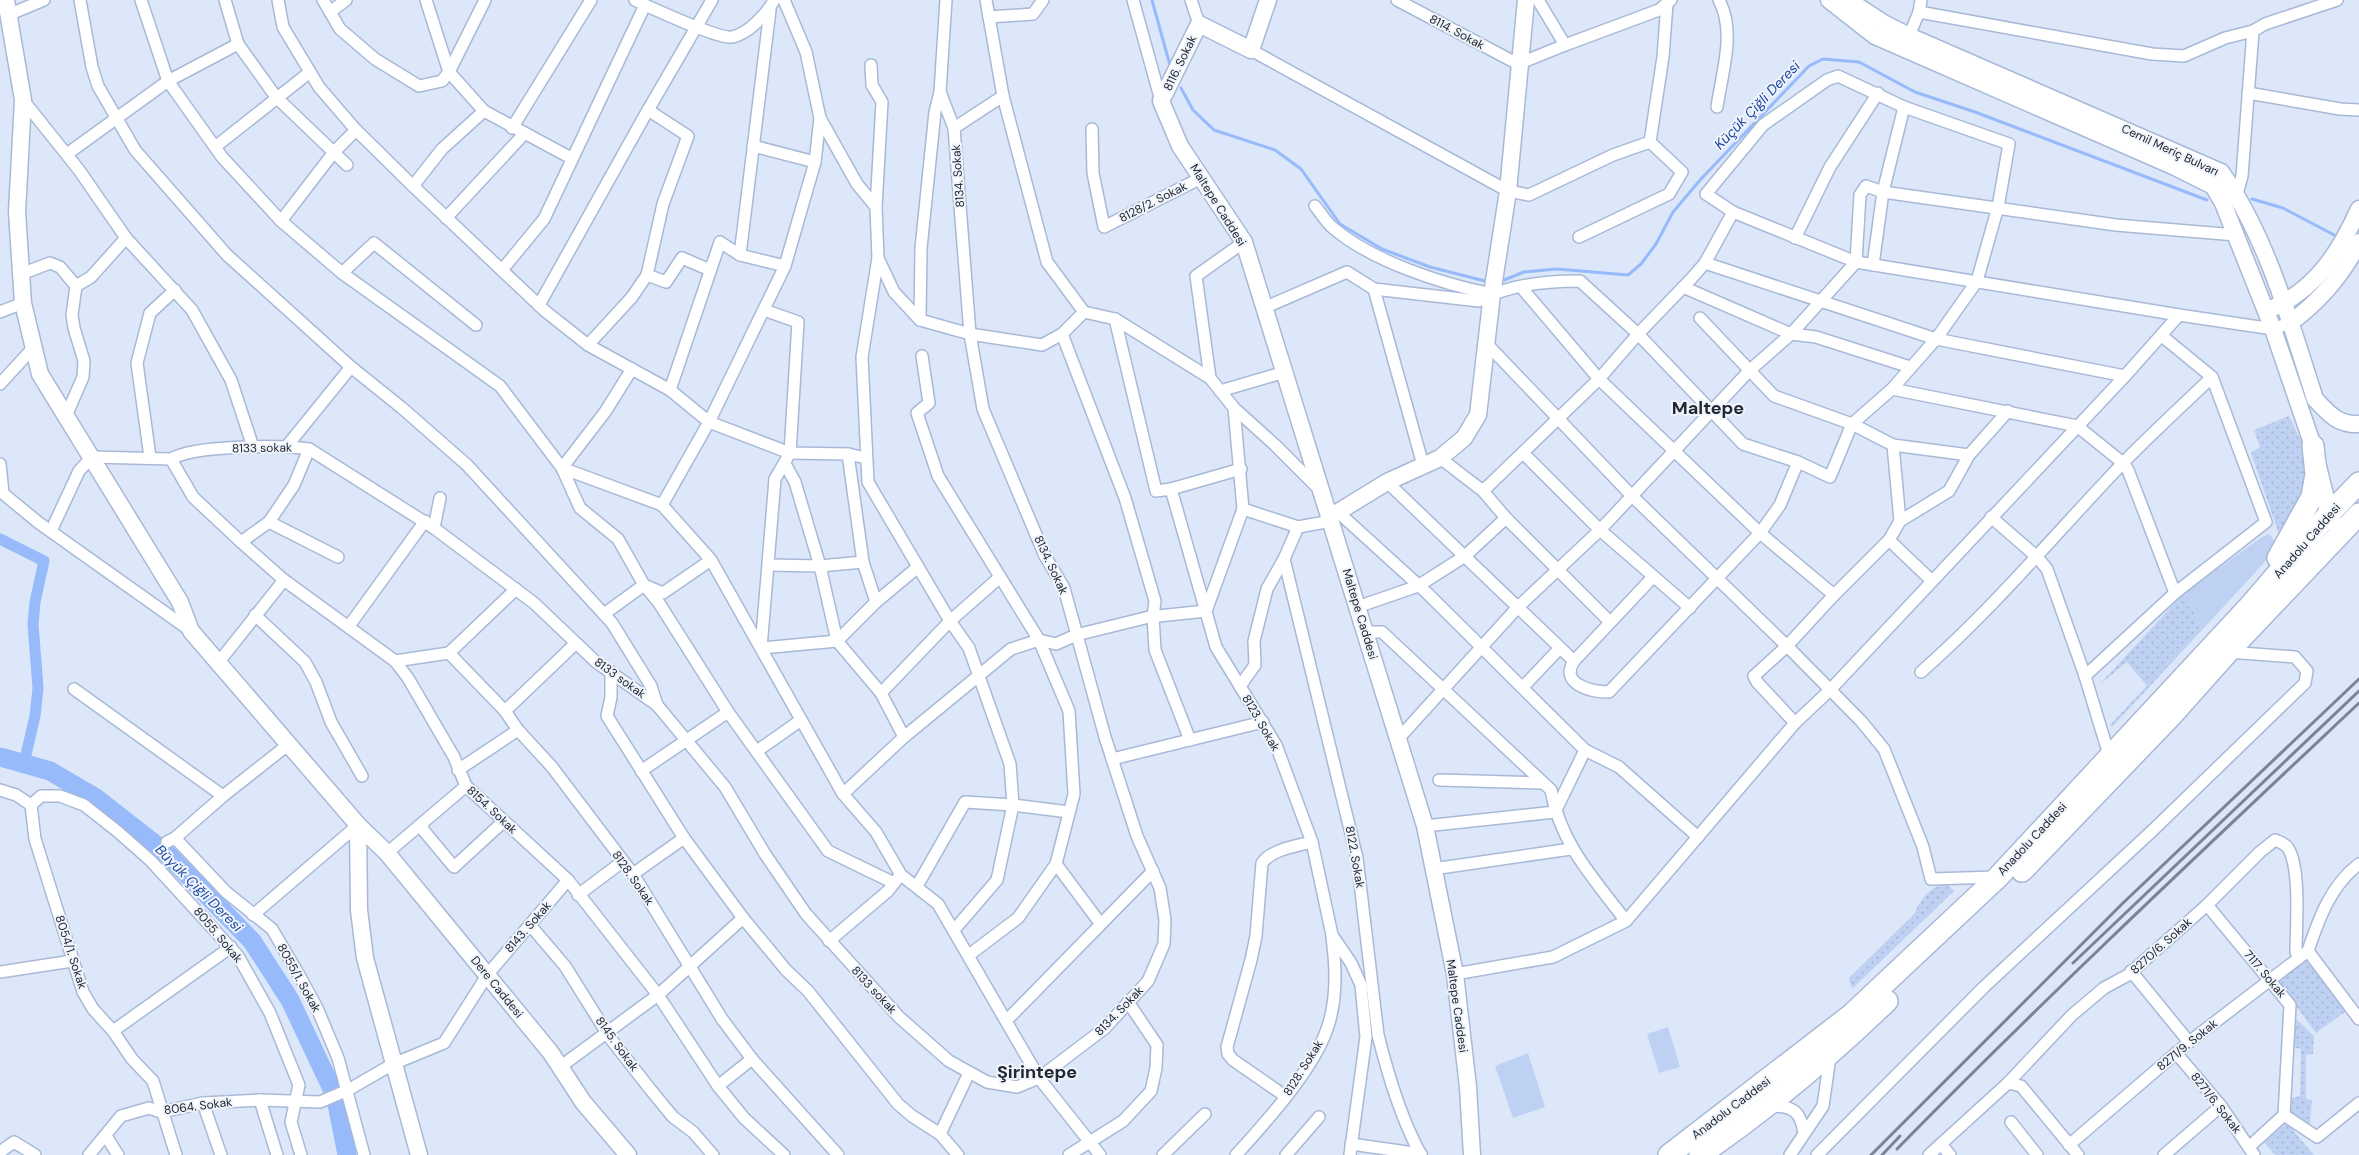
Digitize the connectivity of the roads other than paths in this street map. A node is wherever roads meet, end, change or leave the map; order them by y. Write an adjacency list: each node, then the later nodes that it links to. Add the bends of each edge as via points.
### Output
1 (44, 0): 32 (street)
2 (80, 0): 58 (street, via 95,77)
3 (141, 0): 45 (street)
4 (225, 0): 38 (street)
5 (278, 0): 43 (street, via 283,27)
6 (323, 0): 30 (street)
7 (346, 0): 30 (street)
8 (426, 0): 44 (street)
9 (485, 0): 44 (street)
10 (591, 0): 60 (street)
11 (712, 0): 35 (street)
12 (784, 0): 59 (street, via 806,52)
13 (946, 0): 46 (street, 8134. Sokak)
14 (986, 0): 33 (street)
15 (1043, 0): 33 (street, via 1033,14)
16 (1132, 0): 52 (street)
17 (1191, 0): 34 (street)
18 (1268, 0): 40 (street)
19 (1396, 0): 41 (street, 8114. Sokak)
20 (1526, 0): 41 (street)
21 (1538, 0): 39 (street)
22 (1719, 0): 53 (street, via 1728,29)
23 (1829, 0): 77 (street, Cemil Meriç Bulvarı, via 1875,36 2175,167)
24 (1848, 0): 37 (street, Cemil Meriç Bulvarı)
25 (1921, 0): 31 (street)
26 (2337, 0): 36 (street)
27 (1669, 2): 39 (street, via 1660,10); 65 (street)
28 (640, 3): 35 (street); 70 (street)
29 (772, 5): 35 (street, via 745,32 731,38); 66 (street)
30 (330, 12): 44 (street, via 340,29 375,59 419,86 442,81)
31 (1919, 12): 36 (street, via 2152,54 2184,56 2226,38); 37 (street)
32 (6, 17): 51 (street)
33 (989, 17): 49 (street)
34 (1199, 24): 40 (street); 52 (street, 8116. Sokak)
35 (697, 28): 55 (street)
36 (2253, 31): 47 (street)
37 (1909, 36): 77 (street, Cemil Meriç Bulvarı, via 2221,172)
38 (238, 44): 45 (street); 50 (street)
39 (1565, 45): 41 (street)
40 (1251, 50): 75 (street)
41 (1518, 64): 75 (street)
42 (870, 65): 79 (street, via 872,85 882,102)
43 (310, 72): 50 (street); 63 (street)
44 (449, 72): 57 (street)
45 (168, 81): 58 (street); 67 (street)
46 (940, 92): 61 (street, 8134. Sokak); 121 (street, via 935,112 922,248)
47 (2248, 93): 56 (street); 77 (street, via 2242,176)
48 (1878, 94): 54 (street); 82 (street, via 1838,76 1827,80 1764,125 1706,194); 88 (street, via 1830,167)
49 (1004, 96): 61 (street); 118 (street, via 1047,262)
50 (276, 97): 67 (street); 68 (street)
51 (23, 100): 69 (street); 101 (street, via 18,212)
52 (1161, 101): 73 (street, Maltepe Caddesi, via 1180,146)
53 (1717, 106)
54 (1904, 107): 76 (street); 80 (street, via 2009,144)
55 (648, 110): 102 (street, via 688,136 663,204); 113 (street)
56 (2359, 110)
57 (484, 111): 60 (street); 74 (street, via 442,149)
58 (116, 117): 69 (street); 136 (street, via 135,150 227,255)
59 (820, 118): 71 (street); 79 (street, via 857,184)
60 (512, 128): 64 (street)
61 (954, 128): 126 (street, 8134. Sokak)
62 (1092, 129): 73 (street, 8128/2. Sokak, via 1093,173 1104,227)
63 (356, 130): 68 (street); 74 (street)
64 (524, 134): 70 (street); 83 (street)
65 (1650, 142): 75 (street, via 1613,155 1529,195); 86 (street, via 1682,172 1669,194)
66 (753, 146): 71 (street); 91 (street)
67 (215, 147): 84 (street)
68 (334, 152): 72 (street); 84 (street)
69 (66, 154): 87 (street)
70 (571, 158): 98 (street, via 544,219)
71 (815, 162): 97 (street)
72 (347, 165)
73 (1202, 177): 89 (street, Maltepe Caddesi)
74 (413, 186): 83 (street)
75 (1508, 191): 109 (street)
76 (1883, 192): 80 (street); 94 (street, via 1866,186 1860,195); 96 (street)
77 (2230, 198): 85 (street, Cemil Meriç Bulvarı); 112 (street, Cemil Meriç Bulvarı, via 2263,249)
78 (1315, 206): 109 (street, via 1331,227 1385,260 1456,287)
79 (876, 207): 92 (street)
80 (1998, 207): 85 (street, via 2116,225); 103 (street)
81 (2359, 209): 93 (street)
82 (1734, 212): 88 (street); 95 (street)
83 (446, 218): 98 (street)
84 (281, 221): 100 (street)
85 (2236, 235): 116 (street, Cemil Meriç Bulvarı)
86 (1579, 237)
87 (126, 238): 104 (street, via 91,277); 108 (street)
88 (1795, 238): 94 (street)
89 (1244, 242): 114 (street, Maltepe Caddesi); 143 (street, via 1196,276)
90 (2359, 242): 93 (street)
91 (740, 255): 97 (street); 99 (street, via 720,242)
92 (878, 258): 121 (street, via 894,292); 170 (street, via 862,358)
93 (2342, 258): 112 (street); 123 (street, via 2329,289)
94 (1856, 262): 96 (street); 110 (street)
95 (1705, 263): 106 (street); 110 (street)
96 (1873, 265): 103 (street)
97 (785, 266): 115 (street)
98 (502, 270): 113 (street)
99 (710, 270): 102 (street, via 682,258 666,282); 147 (street)
100 (342, 273): 124 (street, via 374,244); 178 (street, via 500,386)
101 (21, 274): 104 (street, via 50,263 60,267); 111 (street)
102 (647, 275): 133 (street, via 632,297)
103 (1977, 281): 119 (street); 131 (street)
104 (76, 286): 152 (street, via 72,315 84,360 83,377)
105 (1521, 287): 109 (street); 128 (street, via 1551,281 1580,282); 144 (street)
106 (1683, 287): 128 (street); 129 (street)
107 (1374, 289): 109 (street, via 1479,301); 114 (street, via 1348,272); 177 (street)
108 (175, 290): 161 (street, via 192,310 231,380); 168 (street, via 150,313 138,363)
109 (1492, 294): 132 (street)
110 (1819, 302): 129 (street); 131 (street)
111 (23, 303): 117 (street); 134 (street)
112 (2283, 304): 116 (street); 123 (street, Cemil Meriç Bulvarı)
113 (539, 305): 133 (street)
114 (1266, 307): 140 (street, Maltepe Caddesi)
115 (764, 310): 154 (street); 164 (street, via 798,322)
116 (2266, 311): 125 (street, Cemil Meriç Bulvarı)
117 (0, 312)
118 (1084, 312): 122 (street); 127 (street)
119 (2179, 314): 125 (street); 130 (street)
120 (1700, 318): 139 (street)
121 (920, 320): 126 (street)
122 (1114, 320): 143 (street); 182 (street, via 1156,491)
123 (2290, 323): 125 (street); 156 (street, Cemil Meriç Bulvarı, via 2315,399 2332,418)
124 (476, 325)
125 (2273, 329): 160 (street, Cemil Meriç Bulvarı)
126 (970, 334): 127 (street, via 1042,345); 239 (street, 8134. Sokak, via 983,409 1045,556 1064,588)
127 (1062, 334): 233 (street, via 1125,498 1155,601)
128 (1638, 334): 144 (street); 150 (street)
129 (1791, 334): 137 (street, via 1816,337); 139 (street)
130 (2162, 336): 141 (street); 142 (street)
131 (1936, 339): 137 (street); 141 (street)
132 (1486, 343): 153 (street); 171 (street, via 1478,415 1464,438)
133 (588, 345): 138 (street)
134 (34, 346): 145 (street); 152 (street, via 40,374)
135 (922, 356): 215 (street, via 929,403 917,413 938,476)
136 (351, 367): 159 (street); 231 (street, via 466,465)
137 (1910, 367): 146 (street)
138 (632, 369): 147 (street); 178 (street, via 605,412)
139 (1749, 371): 150 (street); 155 (street, via 1774,396)
140 (1285, 372): 148 (street); 185 (street, Maltepe Caddesi)
141 (2124, 376): 157 (street)
142 (2212, 377): 174 (street); 223 (street, via 2266,522)
143 (1210, 378): 148 (street)
144 (1599, 379): 153 (street); 163 (street)
145 (0, 384)
146 (1892, 389): 151 (street); 155 (street)
147 (670, 390): 154 (street)
148 (1220, 391): 149 (street)
149 (1234, 408): 179 (street); 185 (street)
150 (1712, 410): 163 (street); 173 (street, via 1742,444)
151 (2008, 411): 157 (street); 167 (street)
152 (66, 416): 169 (street)
153 (1559, 420): 166 (street); 183 (street); 186 (street)
154 (709, 422): 164 (street); 188 (street)
155 (1852, 424): 158 (street); 173 (street, via 1830,477)
156 (2359, 424)
157 (2077, 426): 174 (street); 193 (street)
158 (1893, 444): 167 (street); 195 (street)
159 (287, 446): 161 (street, 8133 sokak); 162 (street, 8133 sokak)
160 (2313, 446): 192 (street, Cemil Meriç Bulvarı, via 2327,503); 229 (highway, via 2316,474 2312,498)
161 (253, 447): 172 (street, 8133 sokak, via 182,452)
162 (309, 449): 196 (street, via 294,485); 197 (street, 8133 sokak)
163 (1672, 451): 186 (street); 202 (street)
164 (790, 453): 165 (street); 176 (street)
165 (848, 454): 170 (street); 210 (street)
166 (1524, 454): 183 (street); 200 (street)
167 (1969, 456): 195 (street, via 1949,491)
168 (150, 457): 169 (street, 8133 sokak); 172 (street, 8133 sokak)
169 (92, 458): 201 (street, via 79,472); 237 (street, via 180,602)
170 (866, 458): 213 (street, via 868,482)
171 (1440, 458): 177 (street); 183 (street)
172 (171, 459): 204 (street, 8154. Sokak, via 193,497)
173 (1798, 462): 202 (street, via 1780,505)
174 (2123, 463): 207 (street); 223 (street)
175 (0, 464): 184 (street)
176 (785, 464): 211 (street, via 775,479); 212 (street, via 795,482)
177 (1423, 465): 180 (street)
178 (562, 468): 188 (street); 220 (street, via 580,508 618,539)
179 (1241, 469): 182 (street); 189 (street)
180 (1387, 482): 191 (street); 205 (street)
181 (2359, 484): 192 (highway, Anadolu Caddesi)
182 (1171, 490): 230 (street, 8123. Sokak)
183 (1483, 491): 194 (street)
184 (2, 492): 201 (street)
185 (1322, 493): 191 (street, Maltepe Caddesi)
186 (1632, 496): 200 (street); 217 (street)
187 (440, 498): 197 (street)
188 (662, 505): 209 (street)
189 (1244, 509): 198 (street); 230 (street)
190 (2359, 514): 199 (highway, Anadolu Caddesi)
191 (1335, 516): 198 (street); 221 (street); 238 (street, Maltepe Caddesi)
192 (2327, 516): 199 (street); 229 (highway, Anadolu Caddesi)
193 (1991, 517): 207 (street); 219 (street)
194 (1506, 518): 205 (street); 214 (street)
195 (1900, 521): 203 (street)
196 (269, 522): 204 (street); 206 (street)
197 (429, 525): 222 (street, 8133 sokak); 236 (street)
198 (1298, 527): 208 (street)
199 (2350, 529): 248 (highway, Anadolu Caddesi)
200 (1600, 530): 214 (street); 216 (street)
201 (50, 531): 237 (street)
202 (1760, 533): 217 (street); 224 (street)
203 (1889, 540): 219 (street); 224 (street)
204 (241, 542): 218 (street, 8154. Sokak)
205 (1465, 556): 221 (street); 227 (street)
206 (338, 557)
207 (2037, 557): 253 (street); 254 (street, via 2047,569)
208 (1284, 559): 256 (street, via 1267,589 1254,641 1255,665); 340 (street, 8122. Sokak, via 1357,858)
209 (711, 560): 220 (street, via 663,592); 245 (street)
210 (863, 562): 212 (street); 225 (street)
211 (769, 565): 212 (street); 245 (street)
212 (820, 566): 241 (street)
213 (918, 567): 225 (street); 234 (street)
214 (1558, 570): 227 (street); 235 (street)
215 (1000, 577): 234 (street); 240 (street)
216 (1652, 577): 228 (street); 235 (street)
217 (1716, 579): 228 (street); 243 (street)
218 (284, 580): 232 (street); 236 (street, 8154. Sokak)
219 (1932, 581): 260 (street)
220 (644, 585): 231 (street); 264 (street, via 659,603)
221 (1418, 586): 226 (street); 244 (street)
222 (516, 589): 242 (street, 8133 sokak); 247 (street)
223 (2175, 593): 254 (street)
224 (1834, 595): 243 (street)
225 (876, 602): 241 (street)
226 (1366, 604)
227 (1518, 607): 244 (street); 246 (street)
228 (1690, 608): 250 (street, via 1609,692 1596,692 1573,681 1568,675)
229 (2247, 610): 276 (highway, Anadolu Caddesi)
230 (1206, 611): 233 (street); 256 (street, 8123. Sokak, via 1216,647)
231 (604, 614): 262 (street, via 644,672)
232 (255, 615): 251 (street); 280 (street, via 305,662 331,722)
233 (1153, 616): 239 (street); 272 (street, via 1155,650)
234 (950, 620): 255 (street, via 969,648); 261 (street)
235 (1610, 622): 250 (street)
236 (349, 626): 249 (street, 8154. Sokak)
237 (191, 632): 251 (street, Dere Caddesi)
238 (1365, 632): 259 (street, via 1382,632); 270 (street, Maltepe Caddesi)
239 (1076, 634): 240 (street, via 1056,644); 277 (street, 8134. Sokak)
240 (1039, 640): 255 (street, via 1011,649); 289 (street, via 1069,712 1074,794)
241 (837, 641): 245 (street); 261 (street)
242 (576, 644): 252 (street, 8133 sokak); 263 (street)
243 (1787, 646): 260 (street); 267 (street, via 1754,676)
244 (1480, 647): 257 (street); 259 (street)
245 (761, 648): 265 (street)
246 (1559, 648): 250 (street); 257 (street)
247 (449, 652): 249 (street); 263 (street, 8128. Sokak)
248 (2228, 652): 339 (highway, Anadolu Caddesi, via 2010,884); 397 (street, via 2295,657 2307,671 2305,683 2152,832 1985,986)
249 (396, 661): 278 (street, 8154. Sokak, via 454,757)
250 (1574, 661)
251 (218, 662): 273 (street, Dere Caddesi)
252 (611, 672): 262 (street, 8133 sokak); 279 (street, via 607,716)
253 (1921, 672)
254 (2085, 676): 276 (street)
255 (978, 677): 269 (street); 288 (street, via 1010,764)
256 (1240, 686): 266 (street, 8123. Sokak)
257 (1523, 687): 274 (street)
258 (74, 689): 286 (street)
259 (1444, 690): 270 (street); 282 (street)
260 (1830, 690): 267 (street); 306 (street, via 1884,749 1923,847 1931,879)
261 (881, 693): 269 (street)
262 (657, 705): 271 (street, 8133 sokak)
263 (504, 711): 268 (street, 8128. Sokak)
264 (728, 712): 271 (street); 275 (street)
265 (801, 720): 275 (street); 285 (street)
266 (1262, 722): 272 (street); 297 (street, 8123. Sokak, via 1276,744)
267 (1795, 723): 296 (street)
268 (518, 730): 278 (street); 300 (street, 8128. Sokak, via 552,767)
269 (904, 736): 285 (street)
270 (1398, 739): 294 (street, Maltepe Caddesi)
271 (687, 740): 279 (street); 319 (street, 8133 sokak, via 725,787 806,914)
272 (1190, 740): 277 (street)
273 (288, 744): 286 (street); 293 (street, Dere Caddesi)
274 (1586, 750): 290 (street); 296 (street, via 1619,767)
275 (757, 752): 307 (street, via 828,852)
276 (2109, 754): 306 (highway, Anadolu Caddesi)
277 (1112, 759): 304 (street, 8134. Sokak, via 1137,836)
278 (458, 770): 283 (street, 8154. Sokak)
279 (641, 771): 295 (street)
280 (362, 776)
281 (1439, 780): 282 (street)
282 (1543, 783): 290 (street, via 1551,790)
283 (466, 786): 291 (street, 8154. Sokak); 292 (street)
284 (0, 790): 287 (street)
285 (843, 794): 307 (street, via 876,832)
286 (223, 796): 312 (street, 8055/1. Sokak, via 171,840)
287 (32, 805): 320 (street, 8055. Sokak, via 41,796 60,796 84,805 151,861); 323 (street, 8054/1. Sokak, via 35,839)
288 (1013, 805): 289 (street); 309 (street, via 965,802); 317 (street, via 998,880)
289 (1069, 812): 301 (street)
290 (1554, 812): 294 (street); 298 (street)
291 (503, 822): 292 (street, via 454,867); 308 (street, 8154. Sokak)
292 (421, 824): 299 (street)
293 (358, 825): 299 (street, Dere Caddesi); 312 (street); 342 (street, via 359,910 364,958)
294 (1425, 826): 303 (street, Maltepe Caddesi)
295 (684, 838): 305 (street); 313 (street)
296 (1698, 838): 314 (street)
297 (1312, 842): 318 (street, 8123. Sokak); 349 (street, via 1267,857 1262,863 1256,936 1227,1047 1233,1060)
298 (1571, 849): 303 (street); 314 (street)
299 (387, 853): 327 (street, Dere Caddesi)
300 (622, 862): 305 (street, 8128. Sokak); 310 (street)
301 (1056, 864): 315 (street); 322 (street, via 1018,918)
302 (2359, 864): 321 (street, via 2339,882)
303 (1433, 869): 328 (street, Maltepe Caddesi)
304 (1153, 871): 315 (street); 331 (street, 8134. Sokak, via 1160,888 1165,920 1164,944 1148,981)
305 (633, 874): 324 (street, 8128. Sokak)
306 (1998, 877): 394 (highway, Anadolu Caddesi, via 1851,1015)
307 (897, 879): 309 (street); 319 (street, via 888,891)
308 (568, 880): 310 (street, 8154. Sokak); 316 (street, 8143. Sokak)
309 (916, 886): 317 (street, via 938,904)
310 (578, 895): 330 (street, 8154. Sokak)
311 (2206, 905): 321 (street, 8270/6. Sokak, via 2274,840 2282,843 2288,848 2296,874 2296,952); 325 (street, 8270/6. Sokak); 329 (street, 7117. Sokak)
312 (254, 915): 348 (street, 8055/1. Sokak, via 272,930 304,983 338,1058)
313 (743, 918): 324 (street); 361 (street, via 808,992 898,1104)
314 (1626, 921): 328 (street, via 1553,957)
315 (1100, 923): 333 (street)
316 (530, 925): 327 (street, 8143. Sokak); 335 (street, 8145. Sokak, via 565,966)
317 (954, 930): 322 (street)
318 (1332, 935): 336 (street, 8123. Sokak, via 1361,985); 349 (street, 8128. Sokak, via 1334,997 1327,1028 1313,1056)
319 (829, 940): 344 (street, 8133 sokak, via 899,1017 949,1061)
320 (231, 948): 334 (street); 351 (street, 8055. Sokak, via 270,1013 299,1085)
321 (2304, 954): 329 (street, 8271/9. Sokak); 332 (street)
322 (970, 955): 333 (street)
323 (72, 960): 326 (street); 334 (street, 8054/1. Sokak, via 93,1010)
324 (689, 966): 330 (street); 341 (street, 8128. Sokak)
325 (2131, 971): 337 (street); 346 (street, 8270/6. Sokak, via 2104,988 2072,1015)
326 (0, 972)
327 (488, 974): 342 (street, 8143. Sokak, via 444,1043); 343 (street, Dere Caddesi)
328 (1456, 974): 393 (street, Maltepe Caddesi)
329 (2270, 979): 337 (street, 8271/9. Sokak); 358 (street, 7117. Sokak, via 2290,1005)
330 (658, 995): 335 (street); 347 (street, 8154. Sokak)
331 (1128, 1002): 345 (street, 8134. Sokak, via 1105,1028); 365 (street, via 1157,1045 1151,1091 1123,1120)
332 (2359, 1019)
333 (1006, 1021): 345 (street)
334 (113, 1031): 356 (street, 8054/1. Sokak, via 132,1059 153,1081)
335 (606, 1032): 343 (street); 383 (street, 8145. Sokak, via 673,1117 693,1132)
336 (1366, 1037): 340 (street); 368 (street, 8123. Sokak)
337 (2189, 1042): 338 (street, 8271/9. Sokak)
338 (2176, 1053): 355 (street, 8271/6. Sokak); 367 (street, 8271/9. Sokak)
339 (1830, 1055): 354 (highway, Anadolu Caddesi); 362 (street, via 1823,1106)
340 (1383, 1056): 371 (street, 8122. Sokak)
341 (752, 1059): 347 (street); 385 (street, 8128. Sokak)
342 (393, 1064): 348 (street, 8064. Sokak); 381 (street)
343 (560, 1067): 382 (street, Dere Caddesi, via 583,1102)
344 (970, 1073): 345 (street, 8133 sokak, via 987,1082 1017,1087); 361 (street)
345 (1039, 1078): 365 (street)
346 (2008, 1083): 366 (street, 8270/6. Sokak); 367 (street, via 2021,1086)
347 (718, 1086): 384 (street, 8154. Sokak, via 744,1118)
348 (346, 1091): 351 (street, 8064. Sokak, via 320,1102); 380 (street, 8055/1. Sokak)
349 (1285, 1096): 390 (street, 8128. Sokak)
350 (260, 1100): 351 (street, 8064. Sokak); 352 (street, 8064. Sokak); 378 (street)
351 (296, 1101): 379 (street, 8055. Sokak, via 291,1122)
352 (203, 1103): 356 (street, 8064. Sokak); 377 (street)
353 (2359, 1103): 358 (street, via 2317,1137)
354 (1769, 1106): 362 (street, via 1784,1106 1798,1114); 395 (highway, Anadolu Caddesi)
355 (2221, 1106): 369 (street, 8271/6. Sokak); 402 (street)
356 (161, 1112): 363 (street, 8064. Sokak, via 149,1108 121,1116); 376 (street, 8054/1. Sokak)
357 (1206, 1114): 389 (street)
358 (2284, 1115): 369 (street)
359 (1319, 1117): 391 (street)
360 (2011, 1122): 400 (street)
361 (940, 1134): 386 (street)
362 (1804, 1134): 396 (street)
363 (106, 1136): 374 (street, 8064. Sokak); 375 (street)
364 (14, 1142): 370 (street); 372 (street); 373 (street)
365 (1091, 1143): 387 (street); 388 (street)
366 (1941, 1144): 398 (street, 8270/6. Sokak); 399 (street)
367 (2069, 1145): 401 (street)
368 (1351, 1149): 371 (street); 392 (street)
369 (2252, 1151)
370 (0, 1152)
371 (1415, 1154)
372 (12, 1155)
373 (36, 1155)
374 (89, 1155)
375 (118, 1155)
376 (176, 1155)
377 (221, 1155)
378 (277, 1155)
379 (301, 1155)
380 (364, 1155)
381 (419, 1155)
382 (628, 1155)
383 (713, 1155)
384 (784, 1155)
385 (838, 1155)
386 (958, 1155)
387 (1069, 1155)
388 (1100, 1155)
389 (1163, 1155)
390 (1236, 1155)
391 (1286, 1155)
392 (1345, 1155)
393 (1472, 1155)
394 (1669, 1155)
395 (1700, 1155)
396 (1790, 1155)
397 (1817, 1155)
398 (1929, 1155)
399 (1950, 1155)
400 (2037, 1155)
401 (2078, 1155)
402 (2164, 1155)

